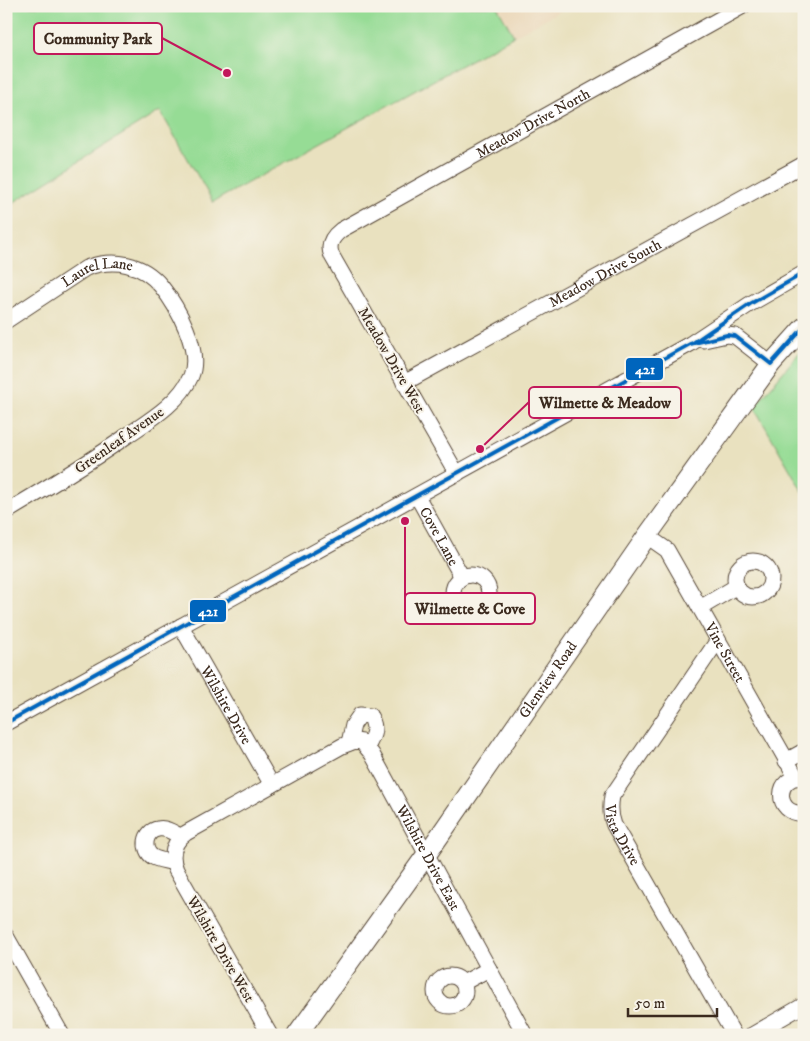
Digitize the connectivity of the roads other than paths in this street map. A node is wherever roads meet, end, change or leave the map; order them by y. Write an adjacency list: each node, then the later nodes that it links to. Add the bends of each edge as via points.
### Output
1 (743, 6): 3 (street, Meadow Drive North, via 341,230)
2 (804, 164): 10 (street, Meadow Drive South)
3 (330, 245): 10 (street, Meadow Drive West, via 332,256)
4 (804, 274): 8 (street, via 750,304)
5 (178, 313): 6 (street, Laurel Lane, via 162,287 144,271 133,265 110,263 86,268); 13 (street, Greenleaf Avenue, via 190,337 193,354 191,376 182,390 169,405 116,444)
6 (6, 321)
7 (804, 327): 9 (main road, Glenview Road)
8 (690, 344): 9 (street, via 735,336); 11 (street)
9 (771, 364): 14 (main road, Glenview Road)
10 (404, 383): 11 (street, Meadow Drive West)
11 (457, 474): 12 (street)
12 (417, 496): 15 (street, Cove Lane); 18 (street)
13 (6, 512)
14 (647, 536): 17 (street, Vine Street, via 667,550); 29 (main road, Glenview Road)
15 (462, 577)
16 (737, 586): 17 (street)
17 (700, 608): 19 (street, Vine Street)
18 (181, 626): 20 (street); 26 (street, Wilshire Drive)
19 (718, 640): 24 (street, Vine Street); 39 (street, Vista Drive, via 612,796 610,806 614,825)
20 (6, 723)
21 (349, 742): 22 (street, via 362,742); 22 (street, via 353,725 360,715 370,716 375,734); 26 (street)
22 (367, 747): 29 (street, Wilshire Drive East)
23 (804, 751): 24 (street)
24 (786, 761): 25 (street, Vine Street)
25 (800, 777): 27 (street, Vine Street, via 790,780 782,789 782,802 790,811)
26 (272, 785): 28 (street)
27 (804, 813)
28 (180, 836): 30 (street, via 173,850); 30 (street, via 158,829 150,832 146,840 147,850 153,857)
29 (427, 854): 32 (street, Wilshire Drive East); 37 (main road, Glenview Road)
30 (173, 863): 36 (street, Wilshire Drive West)
31 (6, 936): 35 (street)
32 (489, 969): 33 (street); 38 (street, Wilshire Drive East)
33 (463, 983)
34 (804, 1004): 40 (street)
35 (62, 1035)
36 (270, 1035)
37 (296, 1035)
38 (526, 1035)
39 (734, 1035)
40 (752, 1035)

